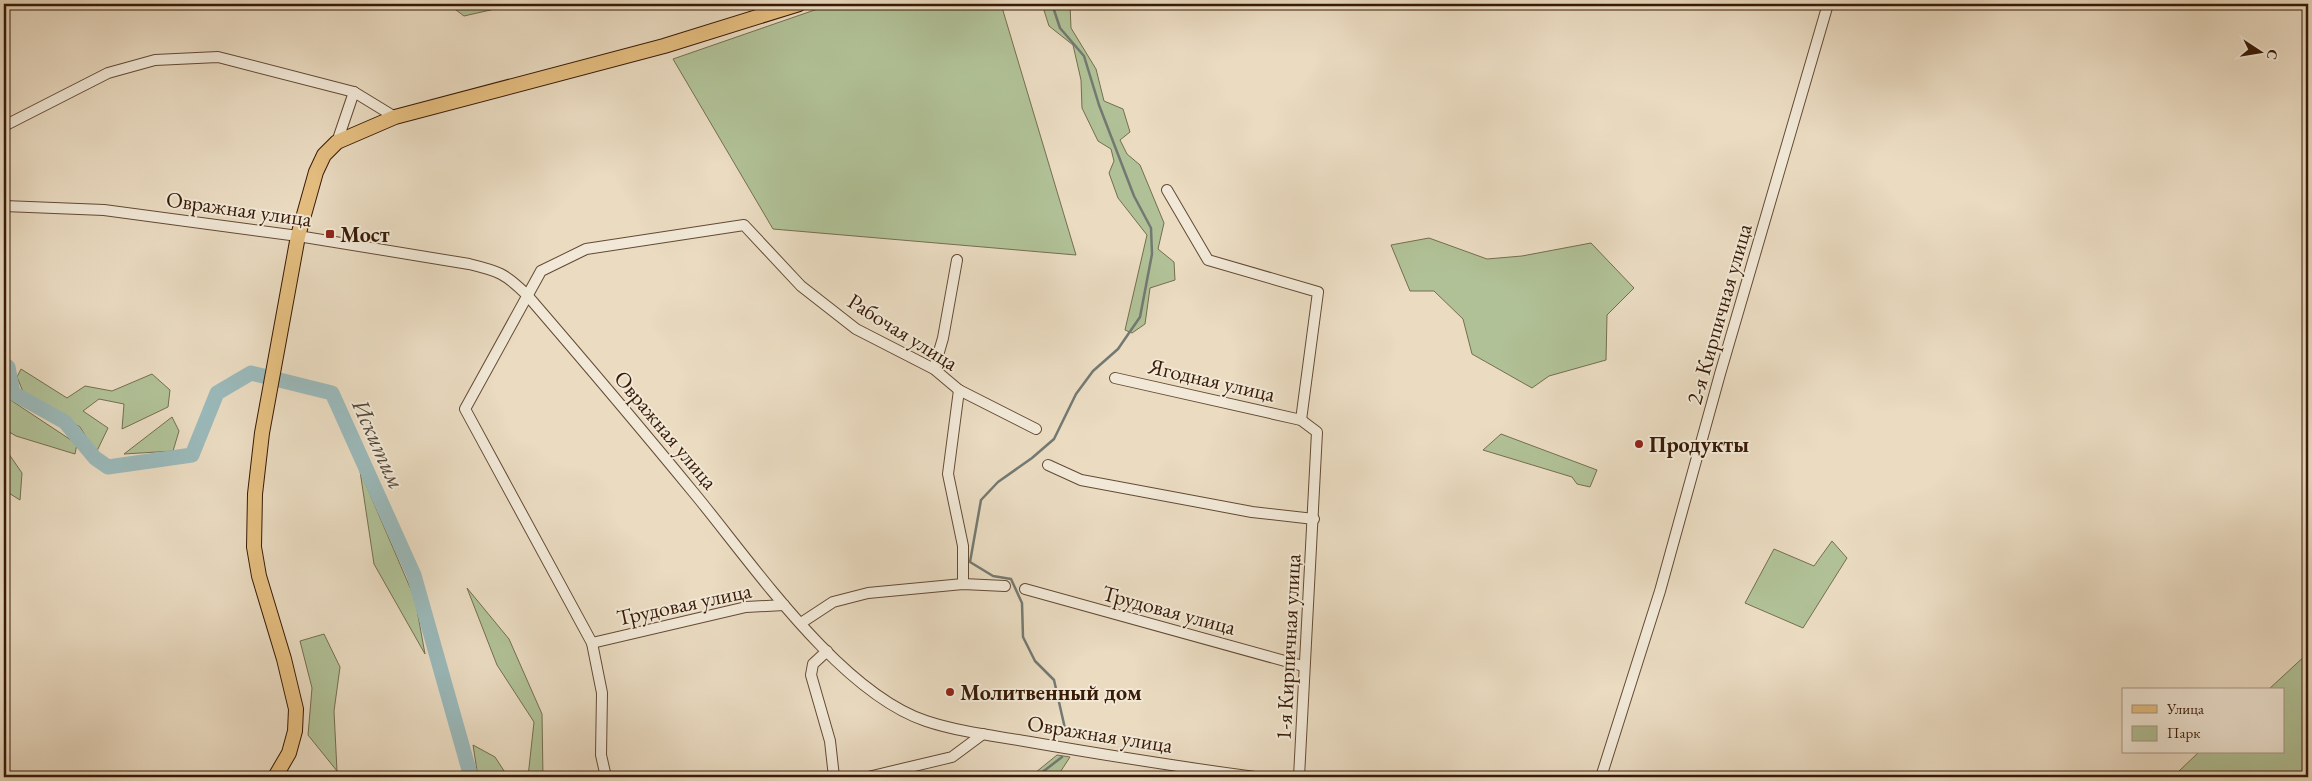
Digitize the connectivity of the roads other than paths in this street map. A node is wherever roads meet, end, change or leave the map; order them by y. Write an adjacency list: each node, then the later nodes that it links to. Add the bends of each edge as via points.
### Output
1 (799, 4): 4 (main road, via 664,46)
2 (1828, 4): 34 (street, 2-я Кирпичная улица, via 1660,591)
3 (354, 92): 4 (street); 5 (street, via 218,57 155,60 108,73); 6 (street)
4 (395, 118): 6 (main road)
5 (4, 126)
6 (337, 142): 9 (main road, via 324,155 316,172)
7 (1167, 190): 15 (street, via 1208,260 1318,292)
8 (4, 206): 9 (street, Овражная улица, via 104,210)
9 (298, 236): 11 (street, Овражная улица, via 484,268 510,278); 28 (main road, via 262,433 255,494 254,547 259,576 296,709 289,753)
10 (957, 260): 12 (street, via 944,338)
11 (527, 295): 12 (street, Рабочая улица, via 541,271 586,249 744,225 801,286 856,328); 22 (street, Овражная улица, via 631,416); 24 (street, via 466,409)
12 (934, 369): 14 (street, Рабочая улица)
13 (1114, 378): 15 (street, Ягодная улица)
14 (959, 390): 16 (street, Рабочая улица); 19 (street, via 948,474 963,546)
15 (1301, 420): 18 (street, 1-я Кирпичная улица, via 1317,432)
16 (1036, 429)
17 (1048, 465): 18 (street, via 1081,480 1252,512)
18 (1314, 519): 26 (street, 1-я Кирпичная улица)
19 (963, 584): 20 (street); 23 (street, via 868,594 833,602)
20 (1005, 586)
21 (1024, 590): 26 (street, Трудовая улица)
22 (784, 605): 23 (street, Овражная улица); 24 (street, Трудовая улица, via 746,607)
23 (801, 623): 25 (street, Овражная улица)
24 (592, 643): 29 (street, via 602,694 601,755)
25 (827, 651): 27 (street, Овражная улица, via 888,703 926,721); 30 (street, via 813,664 811,675 830,741)
26 (1303, 666): 33 (street, 1-я Кирпичная улица)
27 (983, 734): 31 (street, via 952,757); 32 (street, Овражная улица)
28 (275, 777)
29 (606, 777)
30 (834, 777)
31 (868, 777)
32 (1255, 777)
33 (1299, 777)
34 (1601, 777)

